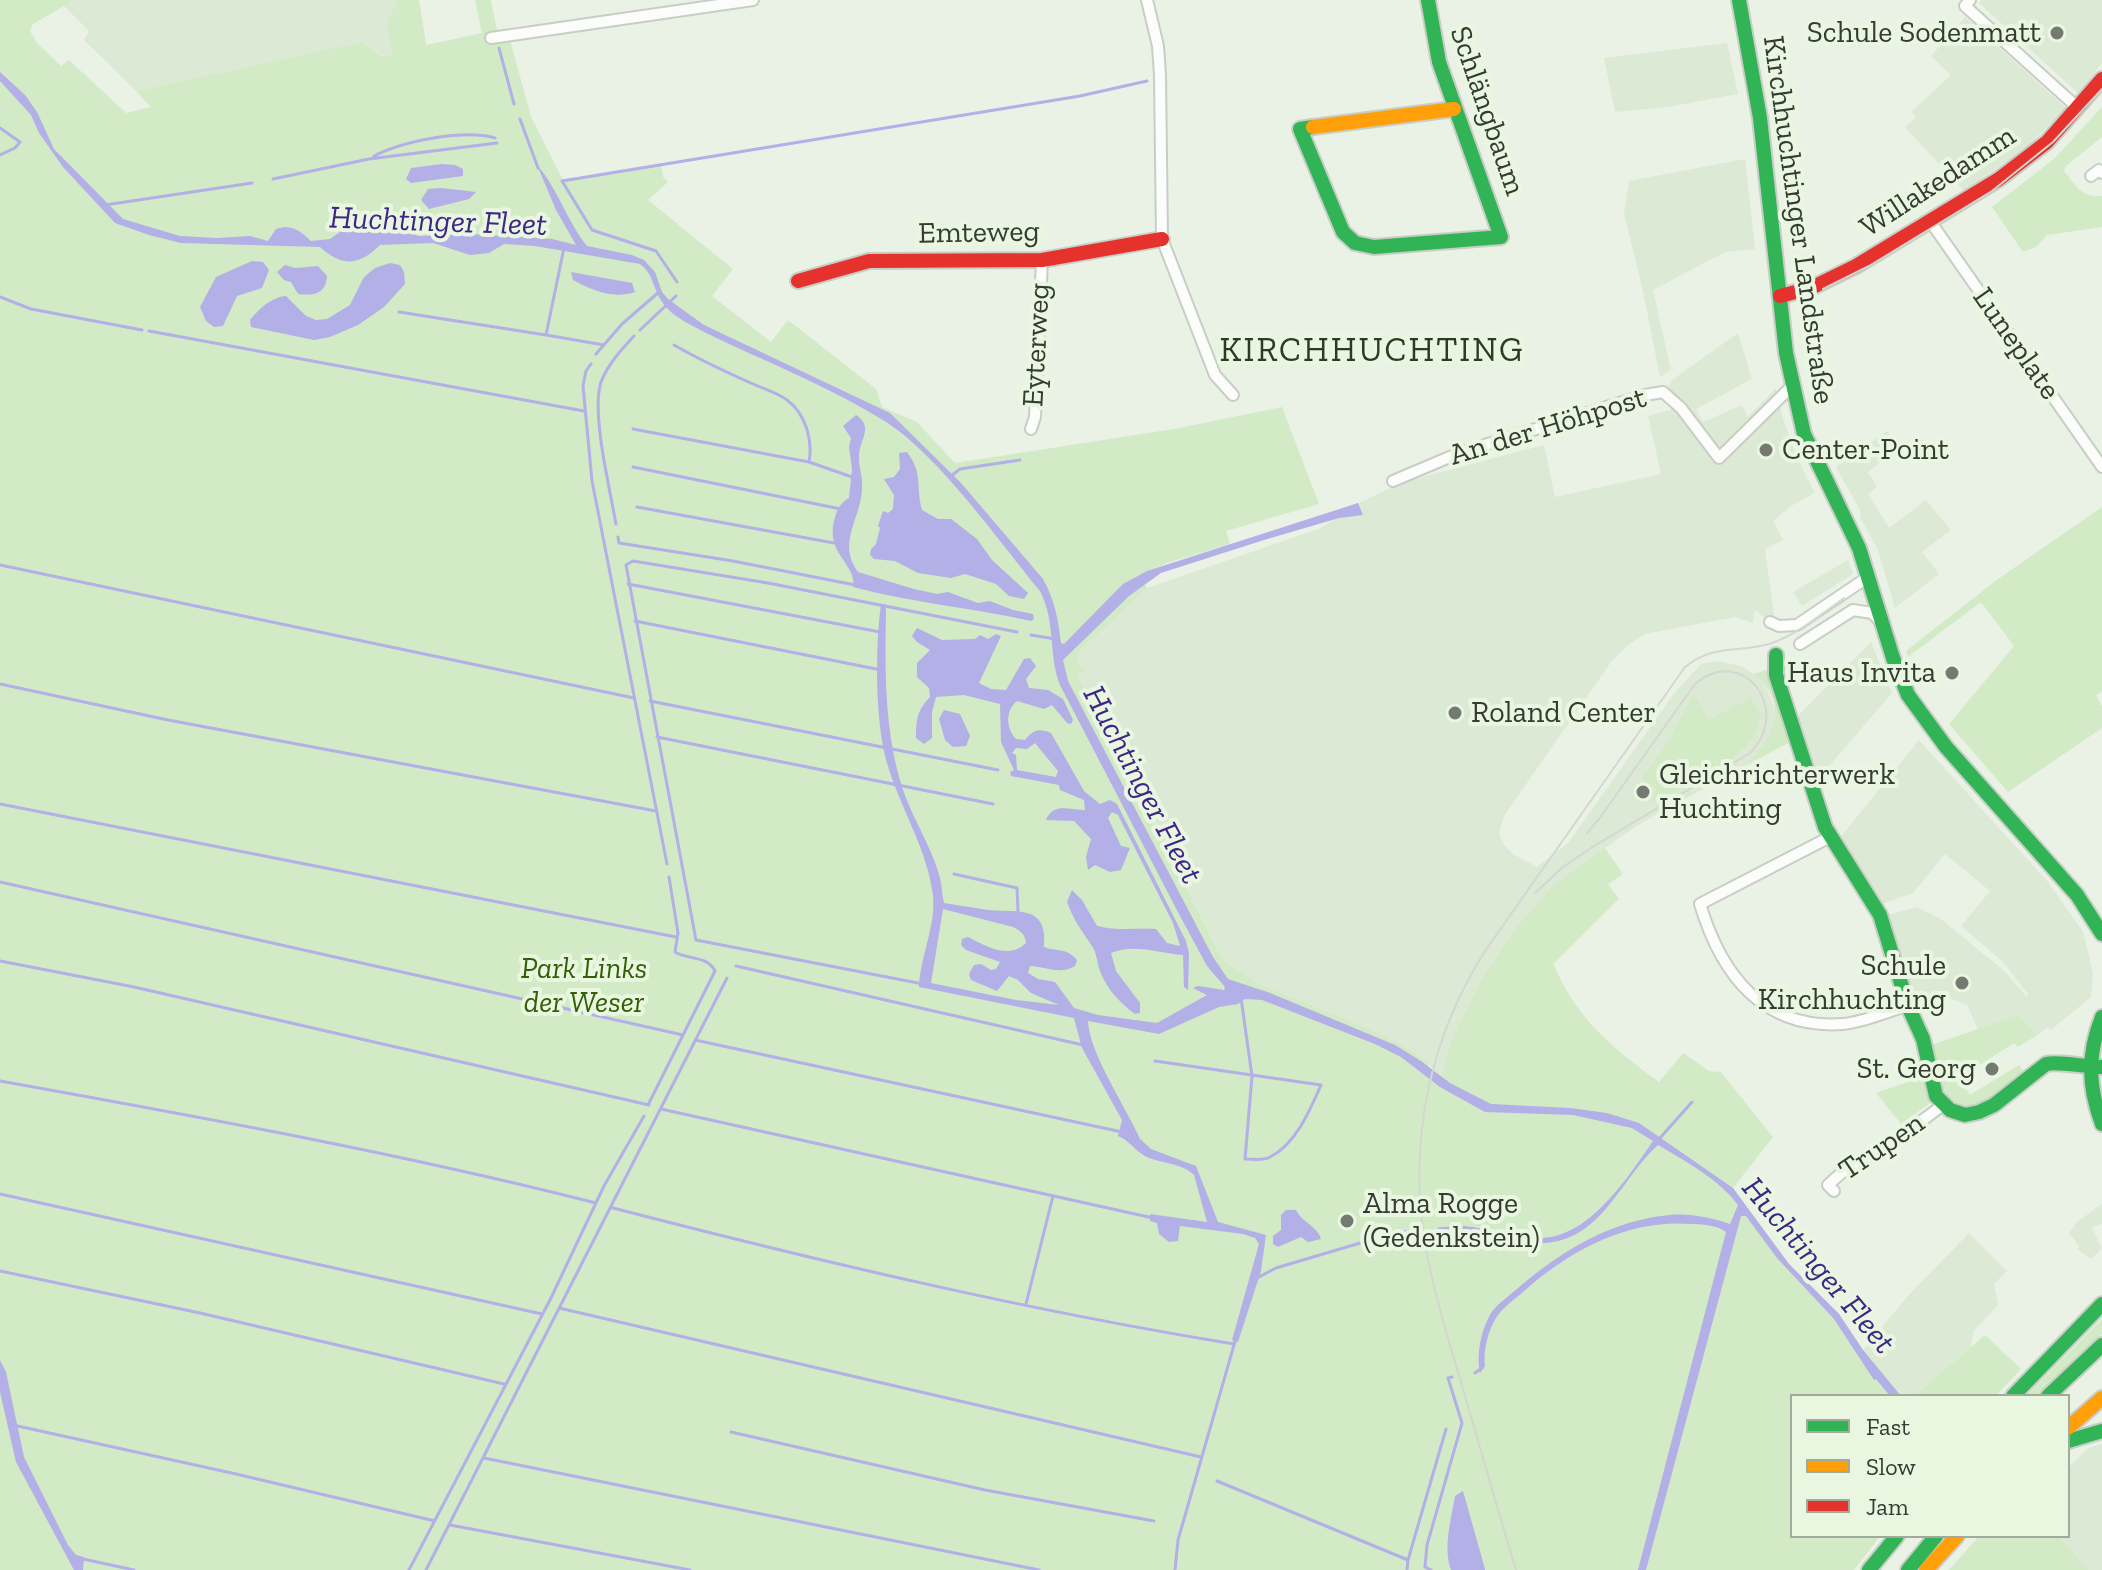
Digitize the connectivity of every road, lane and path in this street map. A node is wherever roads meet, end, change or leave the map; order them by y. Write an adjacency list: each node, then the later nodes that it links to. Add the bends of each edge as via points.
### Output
1 (753, 0): 6 (street)
2 (1147, 0): 11 (street, via 1160,75)
3 (1428, 0): 9 (main road, Schlängbaum, via 1435,54)
4 (1739, 0): 14 (main road, Kirchhuchtinger Landstraße, via 1760,118)
5 (1964, 2): 8 (street)
6 (491, 38)
7 (2102, 79): 8 (main road, Willakedamm)
8 (2078, 108): 10 (main road, Willakedamm, via 2028,158)
9 (1454, 109): 9 (main road, Schlängbaum, via 1501,237 1395,247 1355,243 1343,232 1300,129)
10 (1930, 221): 14 (main road, Willakedamm, via 1856,266); 18 (street, Luneplate)
11 (1162, 239): 12 (main road, Emteweg); 16 (street, via 1215,375)
12 (1042, 260): 13 (main road, Emteweg, via 869,261); 17 (street, Eyterweg)
13 (798, 281)
14 (1780, 296): 15 (main road, Kirchhuchtinger Landstraße)
15 (1792, 386): 19 (street, An der Höhpost, via 1719,458 1663,392 1459,453); 20 (main road, Kirchhuchtinger Landstraße, via 1804,434)
16 (1233, 395)
17 (1031, 429)
18 (2102, 467)
19 (1393, 481)
20 (1868, 577): 21 (main road, Kirchhuchtinger Landstraße); 22 (street, via 1797,625)
21 (1880, 621): 23 (street, via 1872,613 1853,610); 26 (main road, Kirchhuchtinger Landstraße, via 1902,682 1921,715 2077,895)
22 (1770, 622)
23 (1800, 644)
24 (1776, 655): 25 (main road, via 1776,675)
25 (1830, 837): 27 (main road, via 1880,915); 27 (street, via 1700,904 1709,932 1751,996 1766,1008 1819,1024 1844,1024)
26 (2102, 934)
27 (1908, 1006): 30 (main road)
28 (2102, 1017): 29 (main road, via 2092,1045)
29 (2095, 1067): 30 (main road, via 2043,1065 2007,1096 1969,1115); 31 (main road, via 2093,1097)
30 (1943, 1105): 32 (street, Trupen, via 1844,1169 1828,1185)
31 (2102, 1124)
32 (1834, 1191)
33 (2102, 1304): 36 (main road)
34 (2102, 1345): 37 (main road)
35 (2102, 1361): 38 (main road)
36 (2015, 1394)
37 (2050, 1394)
38 (2067, 1394)
39 (2102, 1398): 40 (main road)
40 (2070, 1426)
41 (2102, 1431): 42 (main road)
42 (2070, 1440)
43 (1895, 1538): 47 (main road)
44 (1918, 1538): 48 (main road)
45 (1934, 1538): 49 (main road)
46 (1955, 1538): 50 (main road)
47 (1869, 1570)
48 (1893, 1570)
49 (1908, 1570)
50 (1926, 1570)

